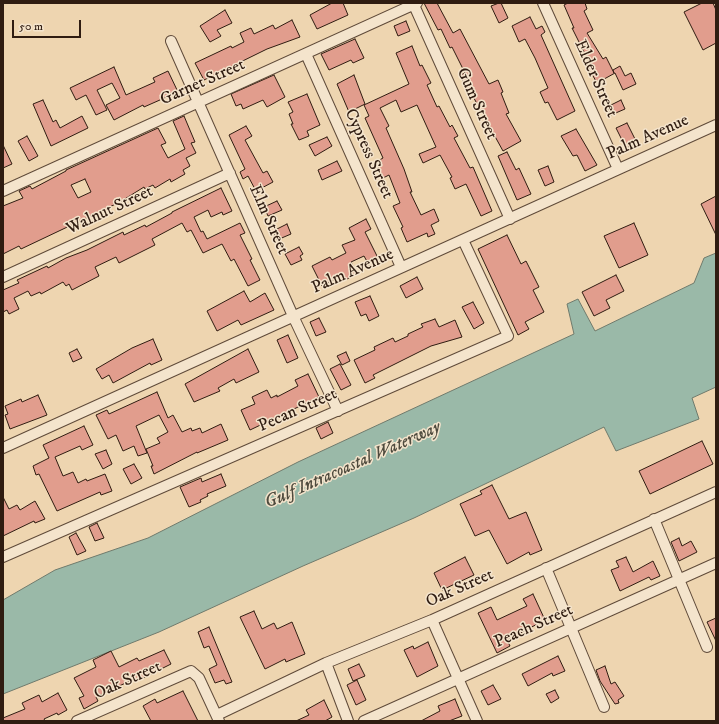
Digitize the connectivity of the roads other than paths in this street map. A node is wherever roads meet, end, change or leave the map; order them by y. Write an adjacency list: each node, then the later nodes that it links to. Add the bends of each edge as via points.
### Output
1 (414, 3): 4 (street, Garnet Street); 10 (street, Gum Street)
2 (543, 3): 7 (street, Elder Street)
3 (171, 41): 5 (street, Elm Street)
4 (306, 54): 5 (street, Garnet Street); 12 (street, Cypress Street)
5 (198, 103): 8 (street, Elm Street); 9 (street, Garnet Street)
6 (716, 125): 7 (street, Palm Avenue)
7 (618, 169): 10 (street, Palm Avenue)
8 (230, 173): 13 (street, Walnut Street); 14 (street, Elm Street)
9 (3, 191)
10 (510, 219): 11 (street, Palm Avenue)
11 (463, 240): 12 (street, Palm Avenue); 15 (street, Pecan Street, via 508,336)
12 (401, 267): 14 (street, Palm Avenue)
13 (3, 278)
14 (293, 316): 15 (street, Elm Street); 16 (street, Palm Avenue)
15 (338, 411): 19 (street, Pecan Street)
16 (3, 448)
17 (716, 492): 18 (street, Oak Street)
18 (654, 520): 21 (street, Oak Street); 22 (street)
19 (3, 557)
20 (716, 563): 22 (street, Peach Street)
21 (546, 568): 23 (street, Oak Street); 24 (street)
22 (680, 579): 24 (street, Peach Street); 25 (street)
23 (432, 620): 26 (street, Oak Street); 27 (street)
24 (571, 628): 27 (street, Peach Street); 28 (street)
25 (707, 647)
26 (326, 663): 29 (street, Oak Street); 31 (street)
27 (458, 679): 32 (street, Peach Street); 33 (street)
28 (604, 707)
29 (218, 718): 30 (street, Oak Street, via 199,678 191,671)
30 (79, 721)
31 (348, 721)
32 (364, 721)
33 (477, 721)

